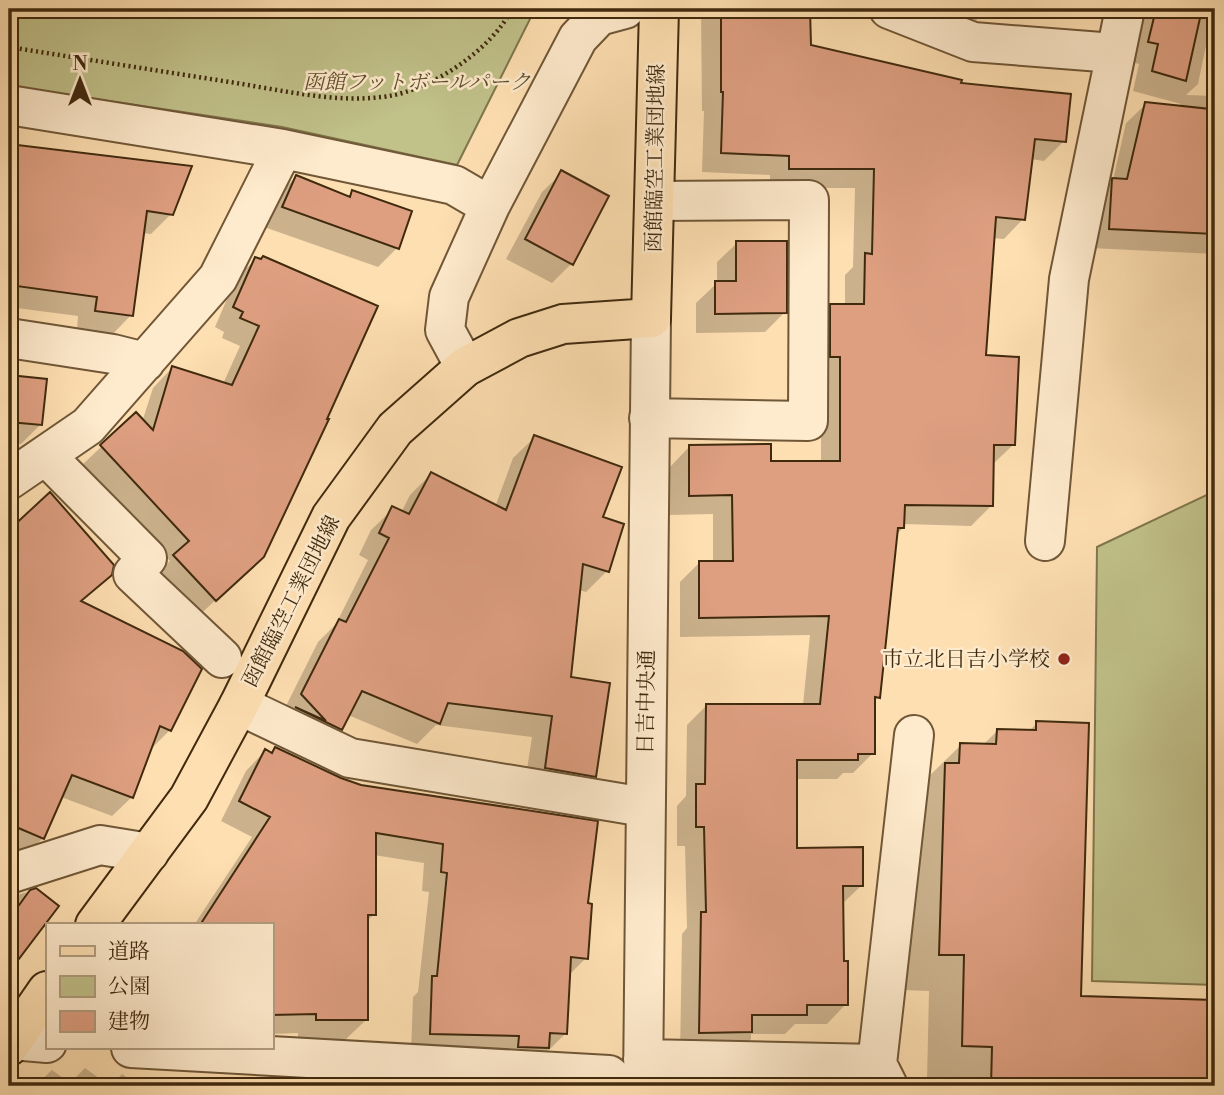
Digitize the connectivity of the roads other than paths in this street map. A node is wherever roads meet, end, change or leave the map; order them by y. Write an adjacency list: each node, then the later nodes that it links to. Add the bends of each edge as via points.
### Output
1 (625, 9): 9 (street, via 599,16 578,38)
2 (659, 9): 8 (main road, 函館臨空工業団地線)
3 (889, 9): 5 (street, via 973,42)
4 (1125, 9): 5 (street)
5 (1114, 53): 17 (street, via 1069,279)
6 (9, 105): 7 (street)
7 (283, 149): 9 (street, via 454,185); 12 (street, via 218,278)
8 (655, 201): 10 (main road, 函館臨空工業団地線); 14 (street, via 809,200 808,421)
9 (490, 206): 13 (street, via 449,297 445,330)
10 (651, 318): 13 (main road, 函館臨空工業団地線, via 564,324 519,338); 14 (street, 日吉中央通)
11 (9, 338): 12 (street)
12 (145, 362): 15 (street, via 88,426)
13 (464, 367): 19 (main road, 函館臨空工業団地線, via 395,429 331,517)
14 (649, 418): 21 (street, 日吉中央通)
15 (46, 456): 16 (street); 18 (street, via 148,558 133,573)
16 (9, 480)
17 (1045, 541)
18 (222, 658)
19 (239, 705): 21 (street, via 350,758); 22 (main road, 函館臨空工業団地線, via 189,798)
20 (914, 735): 29 (street)
21 (644, 807): 28 (street, 日吉中央通)
22 (149, 853): 23 (street, via 100,845); 24 (main road, 函館臨空工業団地線)
23 (9, 874)
24 (96, 923)
25 (46, 993): 26 (main road)
26 (23, 1043)
27 (171, 1050): 28 (street)
28 (632, 1073): 29 (street)
29 (883, 1075)

